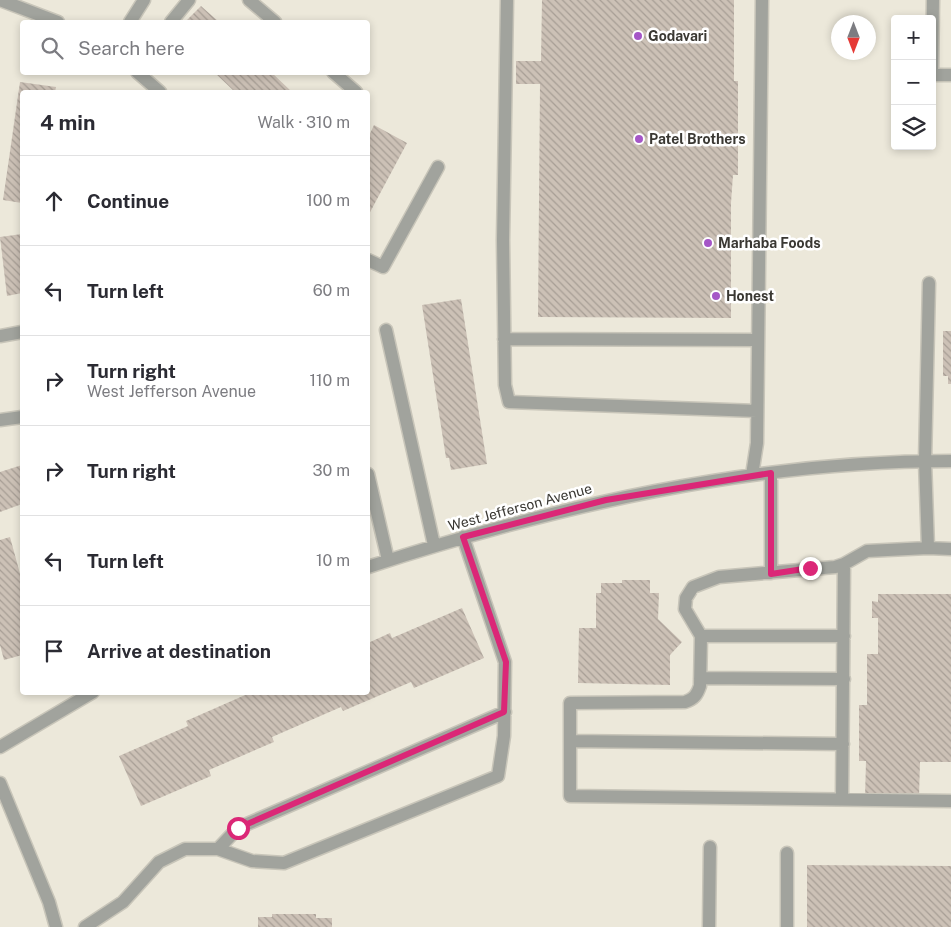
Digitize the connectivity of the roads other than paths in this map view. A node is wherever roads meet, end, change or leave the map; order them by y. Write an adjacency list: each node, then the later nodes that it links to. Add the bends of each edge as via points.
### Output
1 (0, 0): 8 (street)
2 (144, 0): 9 (street)
3 (189, 0): 10 (street)
4 (248, 0): 11 (street)
5 (508, 0): 23 (street)
6 (762, 0): 24 (street)
7 (933, 0): 14 (street, via 932,75)
8 (53, 20)
9 (131, 20)
10 (173, 20)
11 (273, 20)
12 (140, 75): 15 (street)
13 (336, 75): 16 (street)
14 (951, 75)
15 (158, 90)
16 (354, 90)
17 (438, 167): 18 (street, via 383,268)
18 (370, 261)
19 (929, 283): 28 (street)
20 (386, 330): 34 (street)
21 (20, 332): 22 (street)
22 (0, 336)
23 (504, 339): 24 (street); 25 (street, via 505,385 509,402)
24 (758, 340): 25 (street)
25 (757, 411): 31 (street, via 757,444)
26 (20, 417): 27 (street)
27 (0, 420)
28 (925, 461): 29 (street, West Jefferson Avenue); 30 (street, West Jefferson Avenue); 35 (street)
29 (951, 461)
30 (771, 473): 31 (street, West Jefferson Avenue); 40 (street)
31 (752, 475): 33 (street, West Jefferson Avenue, via 606,500)
32 (370, 483): 37 (street)
33 (463, 537): 34 (street, West Jefferson Avenue); 46 (street, via 506,662)
34 (434, 545): 37 (street, West Jefferson Avenue)
35 (928, 548): 36 (street); 38 (street, via 867,551)
36 (951, 549)
37 (388, 560): 39 (street, West Jefferson Avenue)
38 (844, 564): 40 (street); 42 (street)
39 (370, 566)
40 (771, 574): 41 (street, via 719,578 694,587 686,598 685,609)
41 (701, 636): 42 (street); 43 (street)
42 (844, 636): 44 (street)
43 (700, 678): 44 (street); 47 (street, via 698,694 684,702 570,702)
44 (844, 679): 48 (street)
45 (88, 695): 49 (street)
46 (504, 712): 54 (street, via 238,828); 54 (street, via 498,776 284,863 252,861)
47 (570, 741): 48 (street); 51 (street, via 570,796)
48 (843, 744): 51 (street)
49 (0, 747)
50 (0, 783): 56 (street)
51 (842, 800): 52 (street)
52 (951, 801)
53 (710, 847): 58 (street)
54 (218, 849): 57 (street, via 184,849 159,862 123,902)
55 (787, 853): 59 (street)
56 (56, 927)
57 (85, 927)
58 (709, 927)
59 (787, 927)

